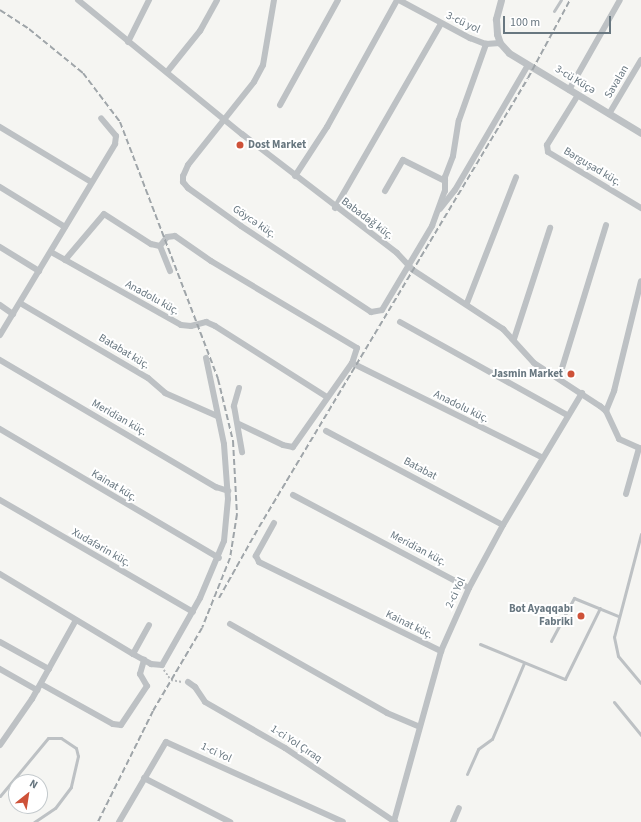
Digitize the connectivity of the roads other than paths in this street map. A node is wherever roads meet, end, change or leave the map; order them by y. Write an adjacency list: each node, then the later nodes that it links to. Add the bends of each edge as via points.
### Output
1 (78, 0): 10 (street, Babadağ küç.)
2 (149, 0): 13 (street)
3 (217, 0): 18 (street, via 200,31)
4 (274, 0): 24 (street, via 263,65 254,82)
5 (338, 0): 21 (street)
6 (398, 0): 12 (street, 3-cü yol); 27 (street, via 342,101)
7 (501, 0): 14 (street, via 496,20)
8 (561, 0): 11 (lane)
9 (620, 0): 19 (street)
10 (86, 3): 13 (street, Babadağ küç.)
11 (554, 11)
12 (441, 24): 15 (street, 3-cü yol); 33 (street)
13 (128, 42): 18 (street, Babadağ küç.)
14 (500, 43): 15 (street, 3-cü yol); 17 (street, 3-cü Küçə, via 509,53)
15 (486, 44): 29 (street, via 459,120 454,156)
16 (641, 60): 22 (street, Savalan)
17 (528, 65): 19 (street, 3-cü Küçə); 35 (street, via 455,190)
18 (167, 72): 24 (street, Babadağ küç.)
19 (570, 90): 20 (street, 3-cü Küçə)
20 (578, 95): 22 (street, 3-cü Küçə); 34 (street, Bərguşad küç., via 547,145 548,152)
21 (280, 105)
22 (609, 114): 26 (street, 3-cü Küçə)
23 (101, 118): 30 (street, via 116,140)
24 (224, 120): 27 (street, Babadağ küç.); 43 (street, Göycə küç., via 184,171 183,182 188,188 366,309 377,312 382,310)
25 (0, 128): 30 (street)
26 (641, 133)
27 (295, 176): 33 (street, Babadağ küç.)
28 (516, 177): 48 (street)
29 (445, 181): 32 (street, via 403,160); 35 (street)
30 (91, 182): 37 (street)
31 (0, 187): 37 (street)
32 (386, 191)
33 (335, 208): 43 (street, Babadağ küç.)
34 (641, 208)
35 (436, 214): 43 (street)
36 (606, 225): 57 (street)
37 (65, 227): 41 (street)
38 (550, 228): 53 (street)
39 (160, 246): 42 (street, via 151,244 104,214); 44 (street); 56 (street, via 167,237 175,236 211,262 357,348)
40 (0, 247): 45 (street)
41 (51, 252): 42 (street, Anadolu küç.); 45 (street)
42 (65, 260): 60 (street, Anadolu küç., via 181,325 191,326 206,322 215,326)
43 (410, 266): 48 (street, Babadağ küç.)
44 (170, 271)
45 (39, 272): 47 (street)
46 (641, 281): 61 (street, via 614,391)
47 (20, 303): 50 (street); 62 (street, Batabat küç., via 148,378 165,393)
48 (467, 303): 53 (street, Babadağ küç.)
49 (0, 306): 50 (street)
50 (13, 314): 52 (street)
51 (400, 322): 63 (street)
52 (0, 335)
53 (514, 339): 57 (street, Babadağ küç., via 534,363)
54 (206, 358): 62 (street)
55 (0, 360): 70 (street, Meridian küç., via 216,487)
56 (352, 363): 60 (street); 69 (street, Anadolu küç.)
57 (559, 378): 59 (street, Babadağ küç.)
58 (239, 388): 64 (street, via 234,406)
59 (582, 393): 61 (street, Babadağ küç.); 63 (street, 2-ci Yol)
60 (328, 397): 64 (street, via 293,447 283,445)
61 (606, 411): 67 (street, Babadağ küç., via 619,439)
62 (217, 416): 70 (street, via 224,444)
63 (567, 416): 69 (street, 2-ci Yol)
64 (239, 424): 68 (street)
65 (0, 430): 77 (street, Kainat küç.)
66 (326, 431): 75 (street, Batabat)
67 (640, 449): 71 (street)
68 (242, 452)
69 (542, 457): 75 (street, 2-ci Yol)
70 (228, 491): 77 (street, via 224,541)
71 (626, 494)
72 (293, 495): 79 (street, Meridian küç.)
73 (0, 500): 81 (street, Xudafərin küç.)
74 (274, 523): 89 (street, Kainat küç., via 256,556 259,562)
75 (503, 524): 79 (street, 2-ci Yol)
76 (641, 534): 82 (lane)
77 (218, 558): 81 (street)
78 (0, 574): 83 (street)
79 (469, 588): 89 (street, 2-ci Yol)
80 (600, 608): 82 (lane); 86 (lane, via 574,598); 92 (lane, via 565,679)
81 (193, 612): 91 (street, via 162,665)
82 (618, 616): 97 (lane, via 614,637 615,650)
83 (76, 620): 90 (street); 94 (street)
84 (230, 624): 100 (street, via 387,713)
85 (149, 625): 90 (street)
86 (551, 641)
87 (0, 642): 94 (street)
88 (480, 644): 92 (lane)
89 (441, 651): 100 (street, 2-ci Yol)
90 (133, 654): 91 (street)
91 (144, 660): 96 (street, via 140,674 147,686 121,726)
92 (524, 663): 103 (lane, via 492,739 478,749)
93 (0, 669): 98 (street)
94 (49, 670): 96 (street)
95 (188, 682): 107 (street, 1-ci Yol Çıraq, via 195,687 205,702 284,748)
96 (40, 684): 98 (street)
97 (641, 684)
98 (37, 690): 102 (street)
99 (614, 702): 101 (lane)
100 (418, 726): 107 (street, 2-ci Yol)
101 (641, 735)
102 (0, 745)
103 (467, 774)
104 (144, 778): 109 (street, 1-ci Yol); 110 (street); 111 (street, 1-ci Yol, via 162,745 169,742)
105 (0, 796): 108 (lane, via 48,738 61,738 76,748 78,756 69,791 54,808)
106 (459, 808): 112 (street)
107 (395, 821)
108 (34, 822)
109 (119, 822)
110 (230, 822)
111 (343, 822)
112 (453, 822)

